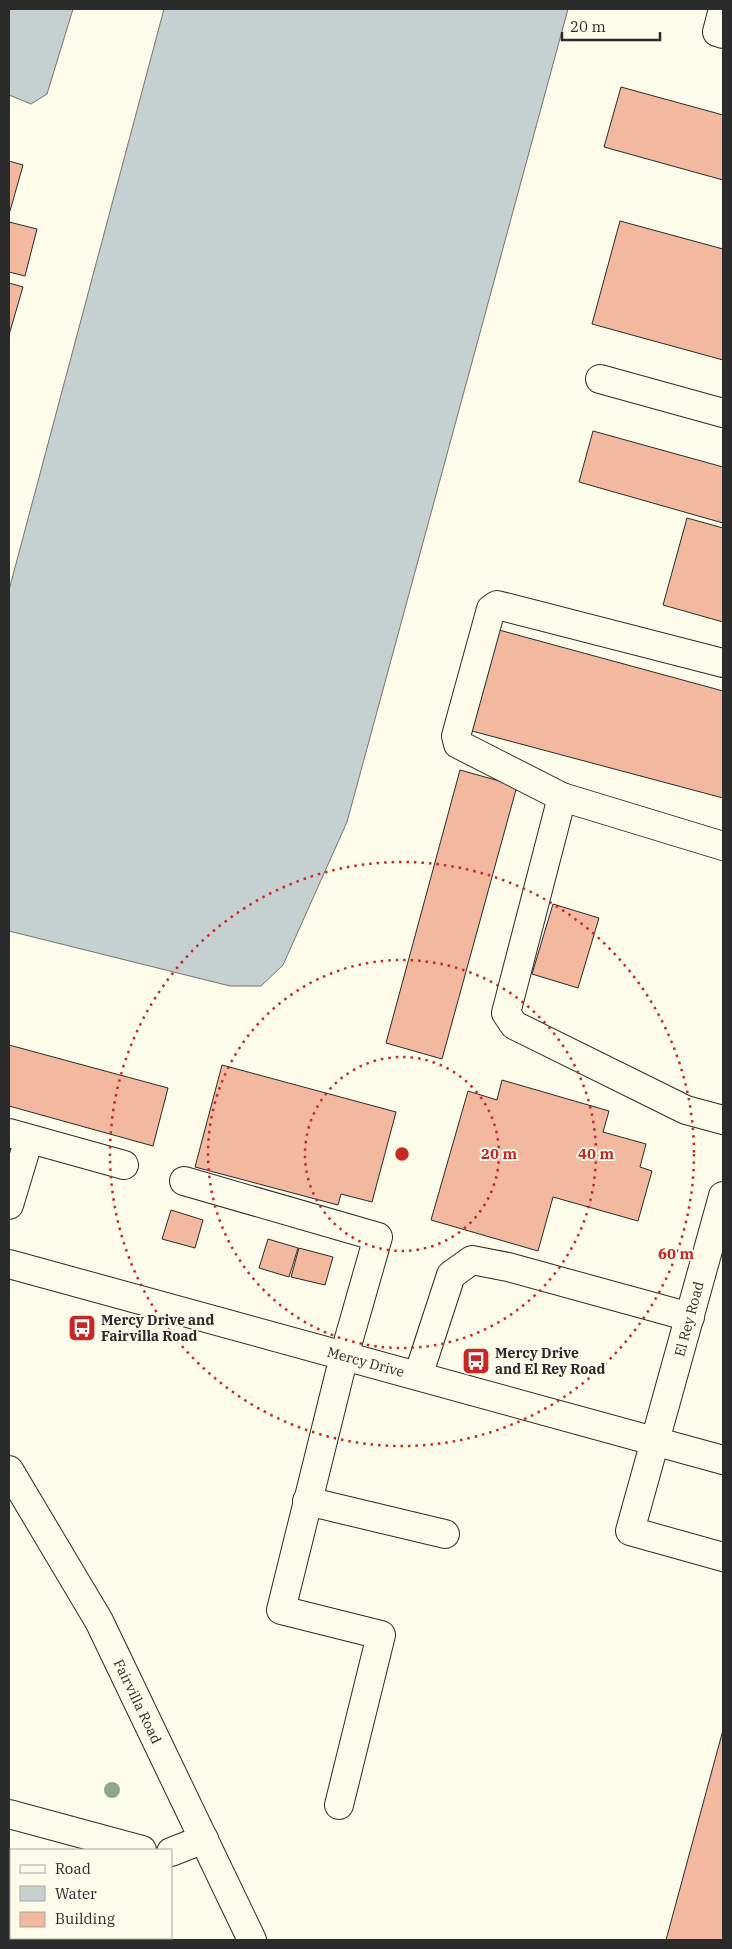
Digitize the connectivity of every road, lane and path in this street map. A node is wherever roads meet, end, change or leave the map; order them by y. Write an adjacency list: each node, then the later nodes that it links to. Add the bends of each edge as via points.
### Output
1 (723, 9): 2 (street, via 717,32)
2 (723, 34)
3 (600, 379): 4 (street)
4 (723, 413)
5 (723, 663): 6 (street, via 497,605 491,609 456,736 458,744)
6 (562, 797): 7 (street); 8 (street, via 506,1013 514,1024 686,1110)
7 (723, 846)
8 (723, 1120)
9 (19, 1136): 10 (street); 13 (street)
10 (124, 1165)
11 (184, 1181): 16 (street, via 378,1237)
12 (723, 1196): 15 (street, El Rey Road)
13 (9, 1205)
14 (9, 1264): 16 (street, Mercy Drive)
15 (690, 1317): 17 (street, via 472,1260 451,1275); 18 (street, El Rey Road)
16 (344, 1356): 17 (street, Mercy Drive); 21 (street)
17 (418, 1376): 18 (street, Mercy Drive)
18 (655, 1441): 19 (street, Mercy Drive); 23 (street, El Rey Road, via 630,1531)
19 (723, 1460)
20 (9, 1470): 26 (street, Fairvilla Road, via 99,1621)
21 (307, 1501): 22 (street); 24 (street, via 281,1610 381,1635)
22 (445, 1534)
23 (720, 1556)
24 (339, 1805)
25 (9, 1814): 27 (street)
26 (204, 1839): 29 (street); 30 (street, Fairvilla Road)
27 (98, 1845): 28 (street)
28 (133, 1849)
29 (172, 1852)
30 (252, 1940)

